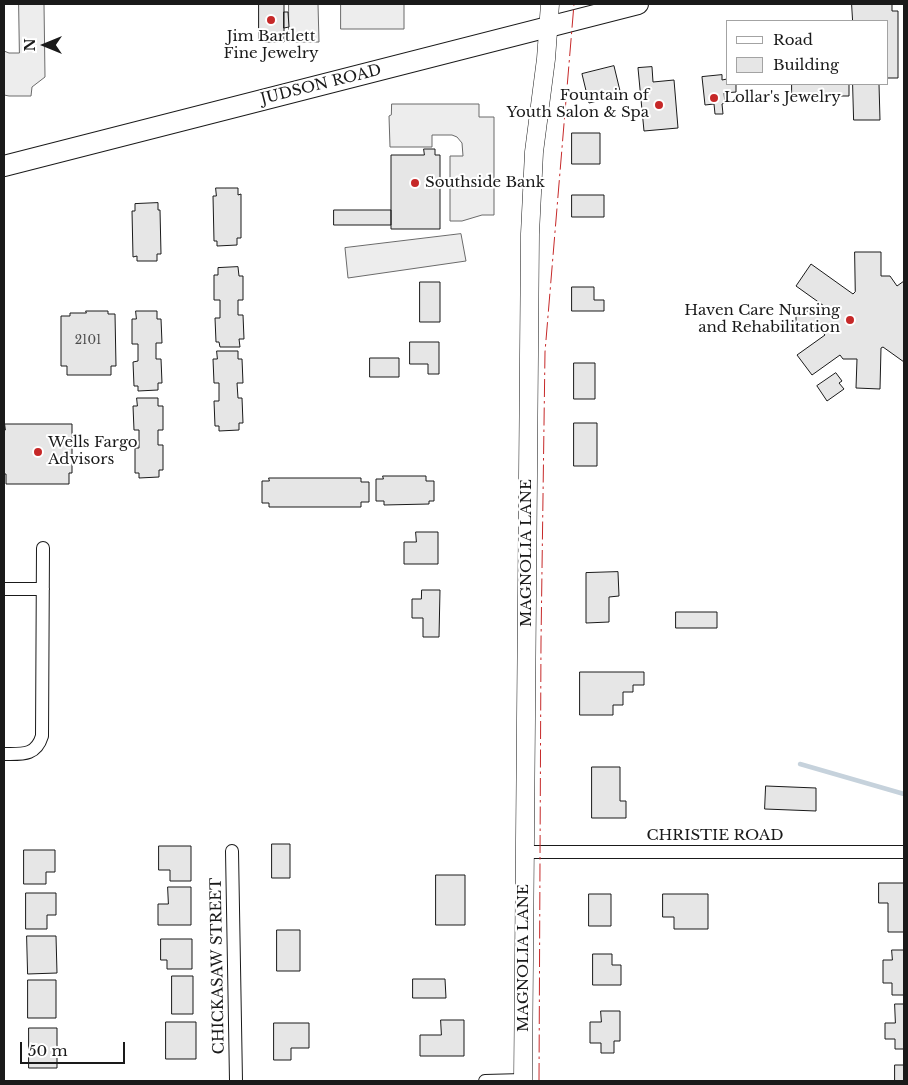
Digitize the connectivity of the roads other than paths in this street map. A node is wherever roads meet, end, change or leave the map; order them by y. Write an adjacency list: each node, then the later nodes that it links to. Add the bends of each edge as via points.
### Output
1 (550, 4): 3 (main road, MAGNOLIA LANE)
2 (638, 4): 3 (main road, JUDSON ROAD)
3 (548, 26): 4 (main road, JUDSON ROAD); 10 (main road, MAGNOLIA LANE, via 534,152 530,234)
4 (4, 166)
5 (43, 548): 7 (street)
6 (4, 589): 7 (street)
7 (43, 589): 8 (street, via 42,736 36,749)
8 (4, 754)
9 (232, 851): 12 (street, CHICKASAW STREET)
10 (525, 852): 11 (street, CHRISTIE ROAD); 14 (main road, MAGNOLIA LANE)
11 (904, 852)
12 (236, 1081)
13 (485, 1081): 14 (street)
14 (523, 1081)

